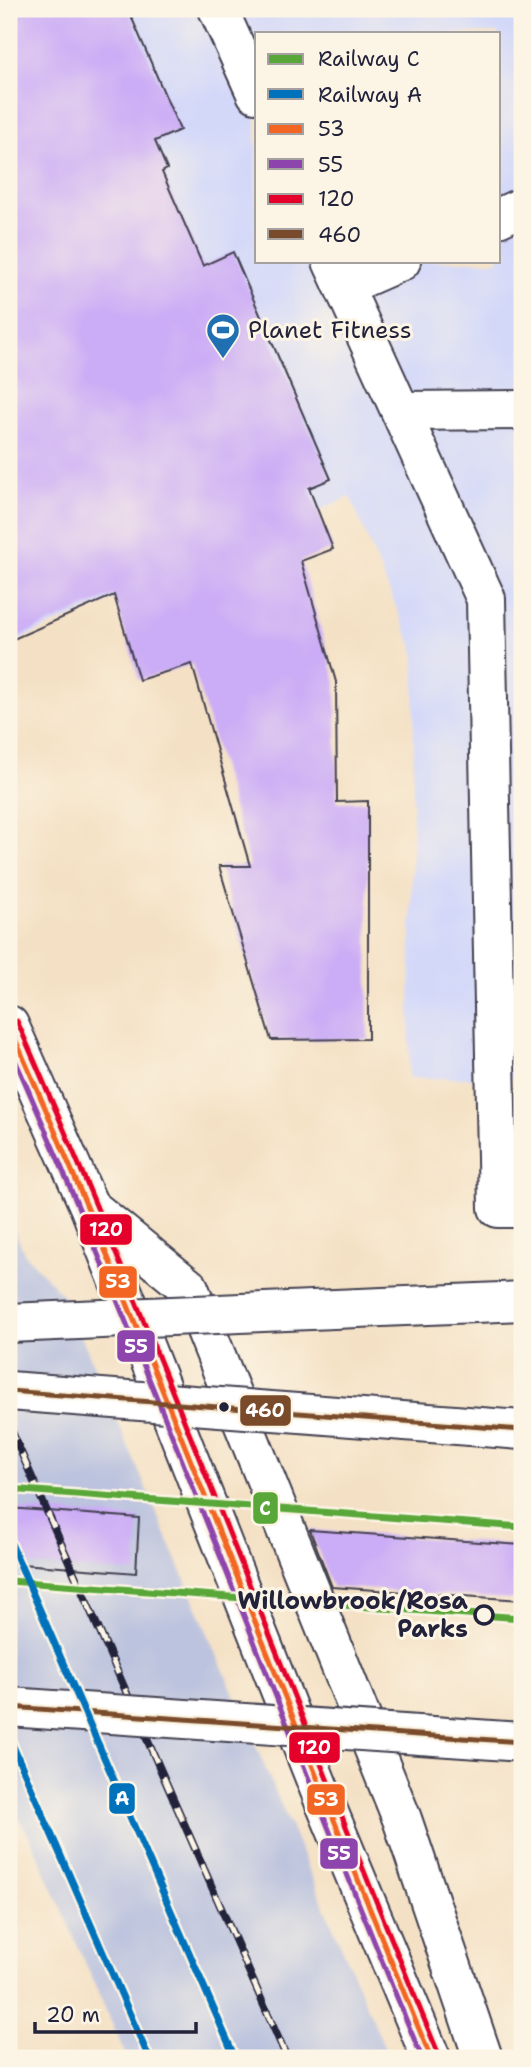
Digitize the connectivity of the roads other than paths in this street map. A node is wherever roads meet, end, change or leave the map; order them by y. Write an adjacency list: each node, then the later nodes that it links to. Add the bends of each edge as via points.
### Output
1 (218, 9): 2 (main road)
2 (255, 91)
3 (522, 207): 4 (main road)
4 (500, 217)
5 (396, 262): 6 (main road)
6 (338, 273): 8 (main road)
7 (522, 410): 8 (main road)
8 (401, 411): 9 (main road, via 486,598)
9 (507, 836): 11 (main road)
10 (9, 1025): 12 (main road)
11 (510, 1117): 13 (main road)
12 (89, 1206): 20 (main road); 21 (main road, via 189,1288 406,1829)
13 (510, 1208)
14 (522, 1301): 15 (main road, bridge)
15 (9, 1323)
16 (9, 1391): 17 (main road, bridge)
17 (522, 1430)
18 (9, 1707): 19 (main road, bridge)
19 (522, 1742)
20 (430, 2058)
21 (483, 2058)

